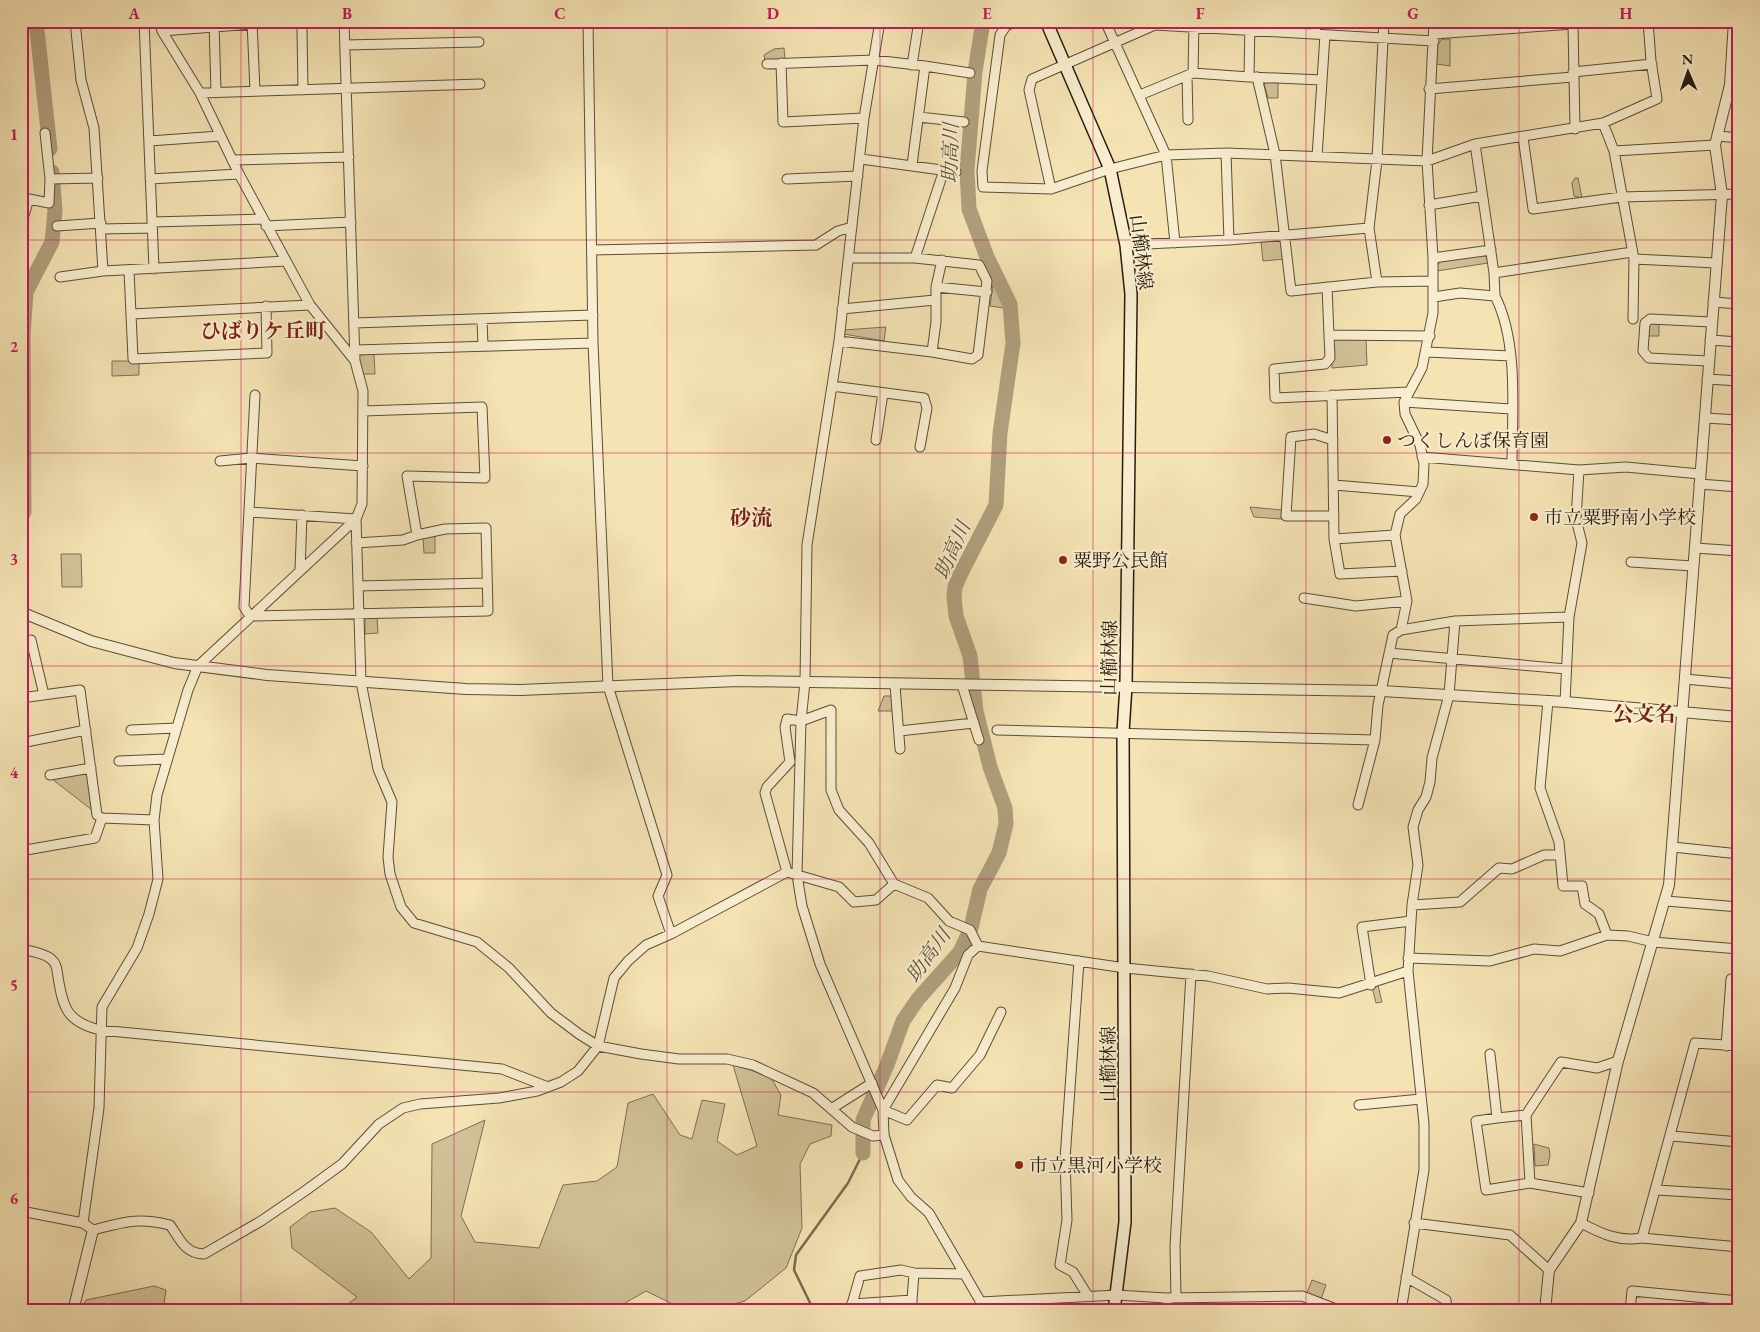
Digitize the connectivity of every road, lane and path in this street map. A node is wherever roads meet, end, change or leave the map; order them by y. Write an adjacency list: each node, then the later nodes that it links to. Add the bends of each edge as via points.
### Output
1 (75, 21): 82 (street, via 81,80 94,128)
2 (144, 21): 63 (street)
3 (159, 21): 23 (street)
4 (344, 21): 30 (street)
5 (588, 21): 105 (street)
6 (880, 21): 32 (street)
7 (919, 21): 37 (street)
8 (1017, 21): 86 (street, via 1006,26 1000,35 982,171 983,188)
9 (1046, 21): 35 (main road, 山櫛林線)
10 (1105, 21): 29 (street)
11 (1316, 21): 24 (street)
12 (1384, 21): 26 (street)
13 (1434, 21): 27 (street)
14 (1648, 21): 36 (street)
15 (1734, 21): 31 (street)
16 (1573, 22): 27 (street); 41 (street)
17 (253, 23): 19 (street); 49 (street)
18 (1154, 23): 20 (street); 29 (street)
19 (214, 24): 23 (street); 50 (street)
20 (1194, 24): 21 (street); 40 (street)
21 (1250, 26): 24 (street); 42 (street)
22 (302, 30): 46 (street)
23 (162, 31): 51 (street)
24 (1315, 34): 25 (street)
25 (1325, 35): 26 (street); 43 (street)
26 (1383, 37): 27 (street); 74 (street)
27 (1434, 38): 48 (street)
28 (478, 42): 30 (street)
29 (1115, 42): 35 (street); 52 (street)
30 (345, 46): 47 (street)
31 (1736, 53): 45 (street)
32 (874, 60): 33 (street); 37 (street); 54 (street)
33 (781, 63): 34 (street); 54 (street, via 783,122)
34 (767, 64)
35 (1065, 64): 77 (main road, 山櫛林線); 86 (street, via 1032,79 1029,90)
36 (1652, 64): 41 (street); 57 (street, via 1657,99)
37 (912, 65): 38 (street)
38 (925, 66): 39 (street); 53 (street)
39 (970, 73)
40 (1190, 74): 42 (street); 52 (street); 55 (street)
41 (1573, 74): 48 (street); 58 (street)
42 (1253, 78): 43 (street); 68 (street)
43 (1322, 80): 71 (street)
44 (480, 84): 47 (street)
45 (1734, 85): 64 (street)
46 (303, 90): 47 (street); 49 (street)
47 (347, 90): 70 (street)
48 (1429, 90): 75 (street)
49 (255, 91): 50 (street)
50 (216, 92): 51 (street)
51 (200, 93): 60 (street)
52 (1140, 95): 69 (street)
53 (919, 117): 56 (street); 76 (street)
54 (864, 118): 72 (street)
55 (1188, 120)
56 (964, 122)
57 (1603, 123): 58 (street); 66 (street)
58 (1574, 129): 61 (street)
59 (45, 133): 85 (street)
60 (220, 136): 63 (street); 73 (street)
61 (1523, 137): 65 (street); 90 (street, via 1533,209)
62 (1739, 138): 64 (street)
63 (149, 141): 83 (street)
64 (1717, 141): 66 (street); 87 (street)
65 (1475, 144): 75 (street); 89 (street)
66 (1614, 151): 90 (street)
67 (1226, 153): 68 (street); 69 (street); 102 (street)
68 (1275, 154): 71 (street); 101 (street)
69 (1166, 155): 77 (street); 103 (street)
70 (349, 157): 73 (street); 94 (street)
71 (1317, 157): 74 (street)
72 (861, 159): 76 (street); 81 (street)
73 (232, 160): 80 (street)
74 (1377, 160): 75 (street); 100 (street)
75 (1427, 161): 92 (street)
76 (912, 166): 78 (street)
77 (1110, 169): 86 (street); 104 (main road, 山櫛林線)
78 (944, 170): 79 (street); 109 (street)
79 (956, 172)
80 (239, 174): 83 (street); 93 (street)
81 (858, 176): 84 (street); 99 (street)
82 (98, 178): 85 (street); 98 (street)
83 (150, 179): 96 (street)
84 (787, 179)
85 (50, 180): 91 (street, via 49,203)
86 (1051, 189)
87 (1722, 194): 88 (street); 90 (street); 113 (street)
88 (1739, 194)
89 (1482, 196): 92 (street); 106 (street)
90 (1621, 198): 107 (street)
91 (25, 199): 95 (street)
92 (1429, 205): 110 (street)
93 (264, 222): 94 (street); 96 (street); 112 (street)
94 (351, 222): 137 (street)
95 (21, 225)
96 (152, 225): 98 (street); 114 (street)
97 (57, 226): 98 (street)
98 (101, 226): 116 (street)
99 (852, 227): 105 (street, via 838,231 816,245); 108 (street)
100 (1369, 228): 101 (street); 120 (street)
101 (1286, 236): 102 (street); 122 (street, via 1291,291)
102 (1229, 240): 103 (street)
103 (1175, 243): 104 (street)
104 (1126, 245): 212 (main road, 山櫛林線, via 1131,294)
105 (592, 250): 133 (street)
106 (1491, 250): 110 (street); 117 (street)
107 (1633, 255): 113 (street); 117 (street); 135 (street)
108 (849, 258): 109 (street); 131 (street)
109 (915, 258): 111 (street)
110 (1433, 258): 119 (street)
111 (942, 260): 121 (street); 123 (street, via 979,265 987,281)
112 (286, 261): 114 (street); 129 (street)
113 (1716, 263): 127 (street)
114 (154, 269): 115 (street)
115 (129, 270): 116 (street); 132 (street)
116 (103, 271): 118 (street)
117 (1494, 273): 124 (street)
118 (60, 278)
119 (1433, 280): 120 (street); 125 (street)
120 (1377, 282): 122 (street)
121 (936, 287): 123 (street); 126 (street)
122 (1327, 287): 138 (street)
123 (987, 292): 146 (street, via 978,355 972,359)
124 (1495, 296): 125 (street, via 1460,293); 148 (street, via 1503,312)
125 (1434, 297): 139 (street)
126 (935, 300): 131 (street); 146 (street)
127 (1713, 302): 128 (street); 136 (street)
128 (1739, 304)
129 (310, 305): 130 (street); 149 (street)
130 (266, 306): 132 (street); 132 (street, via 267,353 132,359)
131 (842, 310): 141 (street)
132 (132, 314)
133 (593, 315): 134 (street); 142 (street)
134 (482, 318): 137 (street); 144 (street)
135 (1633, 319)
136 (1711, 322): 140 (street); 150 (street, via 1650,319 1645,324 1643,351 1649,358)
137 (354, 323): 145 (street)
138 (1329, 335): 139 (street); 156 (street, via 1330,358 1324,364 1274,369 1275,398)
139 (1430, 336): 147 (street)
140 (1710, 340): 143 (street); 150 (street)
141 (839, 341): 146 (street); 153 (street)
142 (593, 342): 144 (street); 211 (street)
143 (1739, 342)
144 (483, 346): 145 (street)
145 (355, 350): 149 (street)
146 (932, 352)
147 (1426, 352): 148 (street); 154 (street, via 1422,368)
148 (1511, 356): 159 (street)
149 (355, 361): 160 (street, via 363,391)
150 (1708, 361): 151 (street)
151 (1707, 379): 152 (street); 161 (street)
152 (1739, 381)
153 (832, 386): 155 (street); 207 (street, via 806,545)
154 (1409, 392): 156 (street); 158 (street)
155 (883, 393): 163 (street); 165 (street, via 924,398 927,408)
156 (1332, 395): 164 (street)
157 (255, 396): 167 (street)
158 (1404, 402): 159 (street); 166 (street, via 1405,414 1420,445)
159 (1512, 409): 169 (street)
160 (363, 411): 170 (street); 180 (street, via 482,407 486,478 407,476)
161 (1705, 418): 162 (street); 172 (street)
162 (1739, 420)
163 (876, 440)
164 (1333, 440): 173 (street); 178 (street, via 1314,434 1291,437 1286,516)
165 (920, 447)
166 (1422, 457): 169 (street); 175 (street, via 1423,484)
167 (251, 458): 168 (street); 170 (street); 176 (street)
168 (220, 461)
169 (1512, 464): 171 (street)
170 (363, 466): 179 (street, via 362,504)
171 (1579, 470): 172 (street, via 1626,467); 197 (street, via 1576,519 1582,543)
172 (1699, 479): 174 (street); 184 (street)
173 (1334, 486): 175 (street); 178 (street)
174 (1739, 487)
175 (1420, 492): 181 (street, via 1400,514)
176 (249, 512): 177 (street); 196 (street, via 244,606)
177 (302, 515): 179 (street); 188 (street)
178 (1334, 516): 182 (street)
179 (356, 518): 183 (street); 188 (street)
180 (416, 535): 183 (street, via 402,540); 190 (street, via 445,529 486,528)
181 (1395, 535): 182 (street); 189 (street)
182 (1334, 539): 189 (street, via 1340,574)
183 (356, 543): 191 (street)
184 (1695, 548): 185 (street); 187 (street)
185 (1739, 551)
186 (1631, 562): 187 (street)
187 (1693, 566): 205 (street)
188 (300, 570): 196 (street)
189 (1402, 571): 193 (street)
190 (487, 583): 191 (street); 195 (street, via 488,611)
191 (358, 586): 195 (street)
192 (1304, 598): 193 (street, via 1356,606)
193 (1407, 601): 199 (street)
194 (21, 612): 203 (street, via 91,641 174,663)
195 (359, 615): 196 (street); 206 (street)
196 (250, 616): 203 (street)
197 (1569, 617): 198 (street); 204 (street)
198 (1455, 621): 199 (street); 202 (street)
199 (1401, 630): 201 (street, via 1393,636)
200 (30, 640): 214 (street)
201 (1389, 653): 202 (street); 213 (street)
202 (1453, 658): 204 (street); 215 (street)
203 (198, 666): 206 (street); 223 (street)
204 (1566, 669): 218 (street)
205 (1685, 679): 209 (street); 219 (street)
206 (360, 682): 211 (street, via 498,691); 266 (street, via 378,769 392,802 389,866 404,912 414,923 477,942 509,968 551,1012)
207 (805, 682): 208 (street); 211 (street); 221 (street)
208 (895, 684): 210 (street); 227 (street)
209 (1739, 684)
210 (964, 685): 212 (street); 222 (street)
211 (608, 686): 251 (street, via 667,875 658,896)
212 (1126, 686): 213 (street); 228 (main road, 山櫛林線)
213 (1382, 691): 215 (street); 230 (street)
214 (44, 695): 216 (street); 224 (street, via 80,690)
215 (1449, 695): 217 (street); 248 (street, via 1432,758 1426,797 1413,828 1418,866)
216 (21, 698)
217 (1548, 701): 218 (street); 243 (street, via 1540,788 1559,842)
218 (1565, 702): 219 (street)
219 (1682, 713): 220 (street); 240 (street)
220 (1739, 717)
221 (801, 720): 244 (street, via 787,719 790,762 765,793); 245 (street); 246 (street, via 831,710 831,790 839,810 869,843)
222 (974, 724): 227 (street); 229 (street)
223 (176, 728): 225 (street); 233 (street)
224 (86, 730): 231 (street); 235 (street)
225 (131, 730)
226 (997, 730): 228 (street)
227 (899, 731): 232 (street)
228 (1123, 732): 230 (street); 259 (main road, 山櫛林線)
229 (979, 740)
230 (1375, 740): 237 (street)
231 (21, 743)
232 (900, 749)
233 (167, 759): 234 (street); 239 (street)
234 (119, 761)
235 (91, 768): 236 (street); 238 (street, via 97,815)
236 (50, 775)
237 (1358, 805)
238 (102, 818): 239 (street); 241 (street, via 95,838)
239 (154, 820): 265 (street, via 158,879 136,948 102,1007)
240 (1673, 847): 242 (street); 247 (street)
241 (26, 850)
242 (1739, 854)
243 (1560, 855): 248 (street, via 1544,855 1512,869 1499,868 1460,902); 252 (street, via 1562,886 1582,886 1585,904 1599,914)
244 (787, 872): 245 (street); 251 (street)
245 (797, 875): 246 (street, via 839,887 854,902 876,900); 271 (street, via 802,906 820,964)
246 (894, 884): 254 (street, via 928,898 948,922 970,930)
247 (1666, 902): 249 (street); 253 (street)
248 (1412, 905): 250 (street)
249 (1739, 908)
250 (1411, 921): 257 (street); 263 (street, via 1362,927)
251 (671, 934): 266 (street, via 646,945 614,978)
252 (1607, 935): 253 (street); 257 (street, via 1560,951 1534,949 1490,961)
253 (1653, 942): 256 (street); 270 (street)
254 (978, 946): 258 (street); 276 (street, via 968,955 955,988)
255 (21, 949): 265 (street, via 51,959 56,965 68,1013 79,1024)
256 (1739, 949)
257 (1408, 958): 260 (street)
258 (1079, 961): 259 (street); 299 (street, via 1065,1159 1067,1220 1060,1265 1073,1272)
259 (1126, 968): 261 (street); 298 (main road, 山櫛林線, via 1125,1222)
260 (1408, 971): 263 (street); 273 (street)
261 (1191, 974): 263 (street, via 1249,983 1266,989 1288,988 1339,994); 301 (street, via 1175,1246)
262 (1732, 979): 267 (street)
263 (1371, 985)
264 (1001, 1012): 276 (street, via 980,1055 952,1088 937,1085 907,1120)
265 (100, 1030): 272 (street, via 502,1069); 288 (street, via 99,1108)
266 (598, 1046): 272 (street, via 578,1071); 275 (street, via 679,1058 728,1059 753,1065 813,1093)
267 (1726, 1046): 268 (street); 280 (street, via 1695,1044)
268 (1739, 1046)
269 (1490, 1054): 278 (street)
270 (1618, 1061): 277 (street, via 1597,1068 1561,1062); 285 (street)
271 (872, 1082): 275 (street); 276 (street)
272 (548, 1087): 291 (street, via 499,1098 403,1108 379,1124 342,1164 261,1221 204,1254 194,1254 186,1249 170,1225 147,1219)
273 (1421, 1099): 274 (street); 289 (street, via 1424,1170)
274 (1359, 1104)
275 (831, 1109): 279 (street, via 852,1127 873,1136)
276 (883, 1110): 279 (street)
277 (1526, 1115): 278 (street); 282 (street)
278 (1497, 1118): 282 (street, via 1476,1121 1486,1190)
279 (884, 1136): 296 (street, via 898,1180 929,1213)
280 (1672, 1136): 281 (street); 284 (street)
281 (1739, 1142)
282 (1530, 1183): 285 (street)
283 (1739, 1188): 286 (street)
284 (1657, 1190): 286 (street); 292 (street)
285 (1590, 1193): 290 (street)
286 (1738, 1195)
287 (21, 1211): 288 (street)
288 (83, 1222): 291 (street)
289 (1414, 1223): 294 (street, via 1510,1235); 297 (street)
290 (1581, 1223): 292 (street, via 1608,1236 1631,1240); 294 (street)
291 (93, 1230): 308 (street)
292 (1642, 1238): 293 (street)
293 (1739, 1247)
294 (1549, 1270): 316 (street)
295 (914, 1273): 296 (street); 302 (street); 306 (street, via 901,1270 860,1276)
296 (965, 1274): 305 (street)
297 (1406, 1277): 314 (street); 315 (street, via 1446,1300)
298 (1117, 1295): 299 (street); 300 (street); 311 (main road, 山櫛林線)
299 (1088, 1296): 305 (street)
300 (1166, 1298): 301 (street); 312 (street)
301 (1176, 1298): 307 (street, via 1302,1296)
302 (912, 1300): 306 (street); 309 (street)
303 (1724, 1300): 304 (street); 317 (street, via 1632,1291); 318 (street)
304 (1739, 1301)
305 (980, 1302): 310 (street)
306 (849, 1308)
307 (1326, 1308): 313 (street)
308 (73, 1311)
309 (912, 1311)
310 (986, 1311)
311 (1114, 1311)
312 (1170, 1311)
313 (1341, 1311)
314 (1401, 1311)
315 (1447, 1311)
316 (1545, 1311)
317 (1630, 1311)
318 (1723, 1311)

